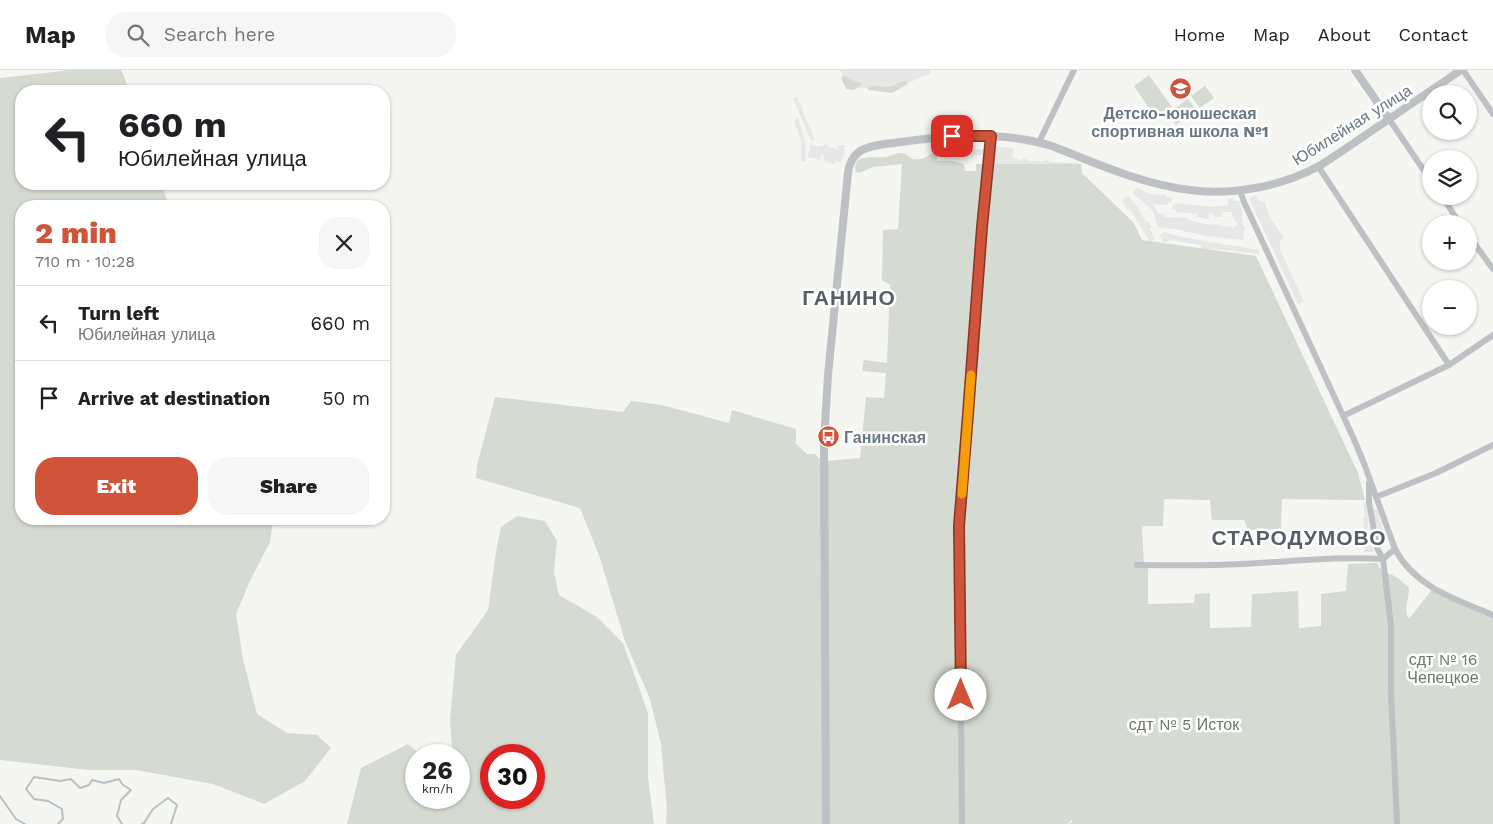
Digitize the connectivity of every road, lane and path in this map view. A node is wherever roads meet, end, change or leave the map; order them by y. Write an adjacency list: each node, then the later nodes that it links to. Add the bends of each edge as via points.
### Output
1 (1074, 70): 7 (street)
2 (1355, 70): 5 (street)
3 (1462, 70): 4 (street); 5 (street, Юбилейная улица)
4 (1493, 114)
5 (1389, 119): 8 (street, Юбилейная улица); 9 (street)
6 (991, 136): 7 (street, Юбилейная улица); 23 (street, Юбилейная улица, via 952,136 876,146 860,152 849,165 824,426); 24 (street, via 959,526)
7 (1040, 142): 10 (street, Юбилейная улица, via 1153,183 1202,192)
8 (1318, 166): 10 (street, Юбилейная улица, via 1285,181); 14 (street)
9 (1422, 168)
10 (1240, 190): 15 (street)
11 (1477, 247): 12 (street)
12 (1493, 269)
13 (1493, 335): 14 (street)
14 (1449, 365): 15 (street)
15 (1343, 416): 17 (street)
16 (1493, 445): 18 (street)
17 (1369, 479): 18 (street); 20 (street, via 1374,536)
18 (1376, 497): 19 (street)
19 (1395, 548): 20 (street); 22 (street, via 1404,564 1422,581)
20 (1383, 559): 21 (street); 25 (street, via 1390,625)
21 (1137, 565)
22 (1493, 615)
23 (826, 824)
24 (962, 824)
25 (1397, 824)

